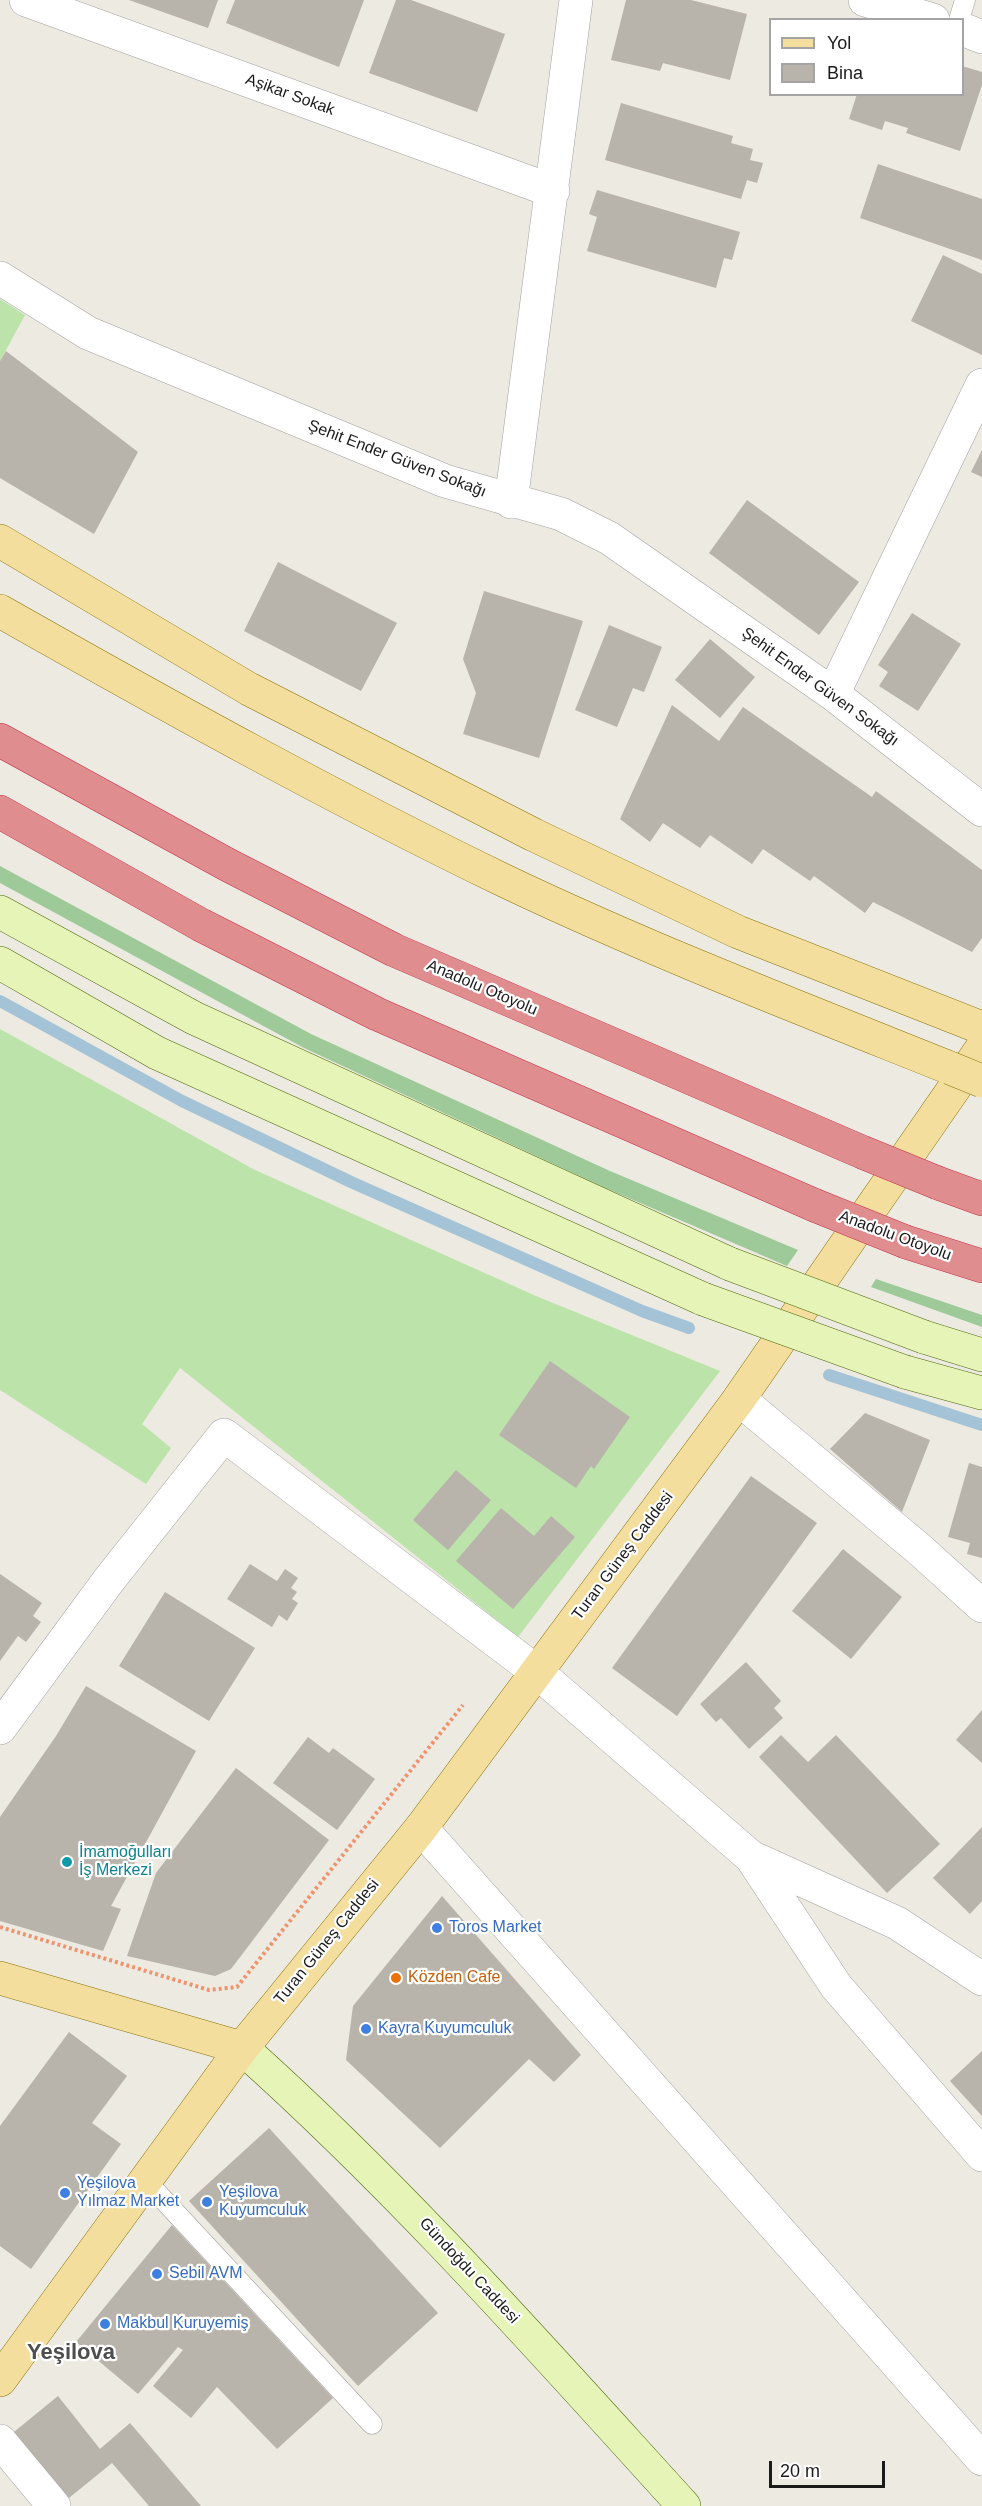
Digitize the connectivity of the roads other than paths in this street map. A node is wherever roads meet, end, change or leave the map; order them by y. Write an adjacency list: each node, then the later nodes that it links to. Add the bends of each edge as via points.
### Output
1 (26, 0): 9 (street, Aşikar Sokak)
2 (576, 0): 9 (street)
3 (865, 0): 5 (street)
4 (965, 0): 6 (lane)
5 (926, 18)
6 (960, 18)
7 (964, 29): 8 (street)
8 (982, 37)
9 (553, 191): 12 (street)
10 (0, 278): 12 (street, Şehit Ender Güven Sokağı, via 88,333 445,481)
11 (982, 385): 15 (street)
12 (511, 502): 15 (street, Şehit Ender Güven Sokağı, via 561,514 609,538)
13 (0, 541): 21 (main road, via 249,689 534,835 738,932)
14 (0, 610): 22 (main road, bridge, via 227,740 506,881 728,979)
15 (833, 694): 17 (street, Şehit Ender Güven Sokağı)
16 (0, 740): 23 (highway, Anadolu Otoyolu, bridge, via 228,865 394,950 862,1152)
17 (982, 810)
18 (0, 812): 24 (highway, Anadolu Otoyolu, bridge, via 201,925 377,1014 814,1205 906,1242)
19 (0, 912): 25 (street, bridge, via 194,1018 730,1264)
20 (0, 963): 26 (street, bridge, via 157,1053 703,1299 904,1372)
21 (979, 1034): 27 (main road, Turan Güneş Caddesi)
22 (982, 1081)
23 (982, 1199)
24 (982, 1266)
25 (982, 1355)
26 (982, 1393)
27 (740, 1399): 28 (street); 29 (main road, Turan Güneş Caddesi)
28 (982, 1606)
29 (537, 1672): 30 (street, via 224,1435 109,1580); 31 (main road, Turan Güneş Caddesi); 32 (street)
30 (0, 1728)
31 (421, 1828): 35 (main road, Turan Güneş Caddesi); 42 (street)
32 (751, 1857): 34 (street, via 897,1923); 36 (street, via 836,1986)
33 (0, 1978): 35 (main road)
34 (982, 1979)
35 (242, 2049): 37 (main road, Turan Güneş Caddesi); 44 (street, Gündoğdu Caddesi, via 321,2118 433,2231)
36 (982, 2156)
37 (146, 2181): 38 (main road, Turan Güneş Caddesi); 40 (lane)
38 (11, 2340): 39 (main road, Turan Güneş Caddesi)
39 (0, 2380)
40 (372, 2424)
41 (0, 2441): 43 (street)
42 (982, 2459)
43 (54, 2506)
44 (684, 2506)

